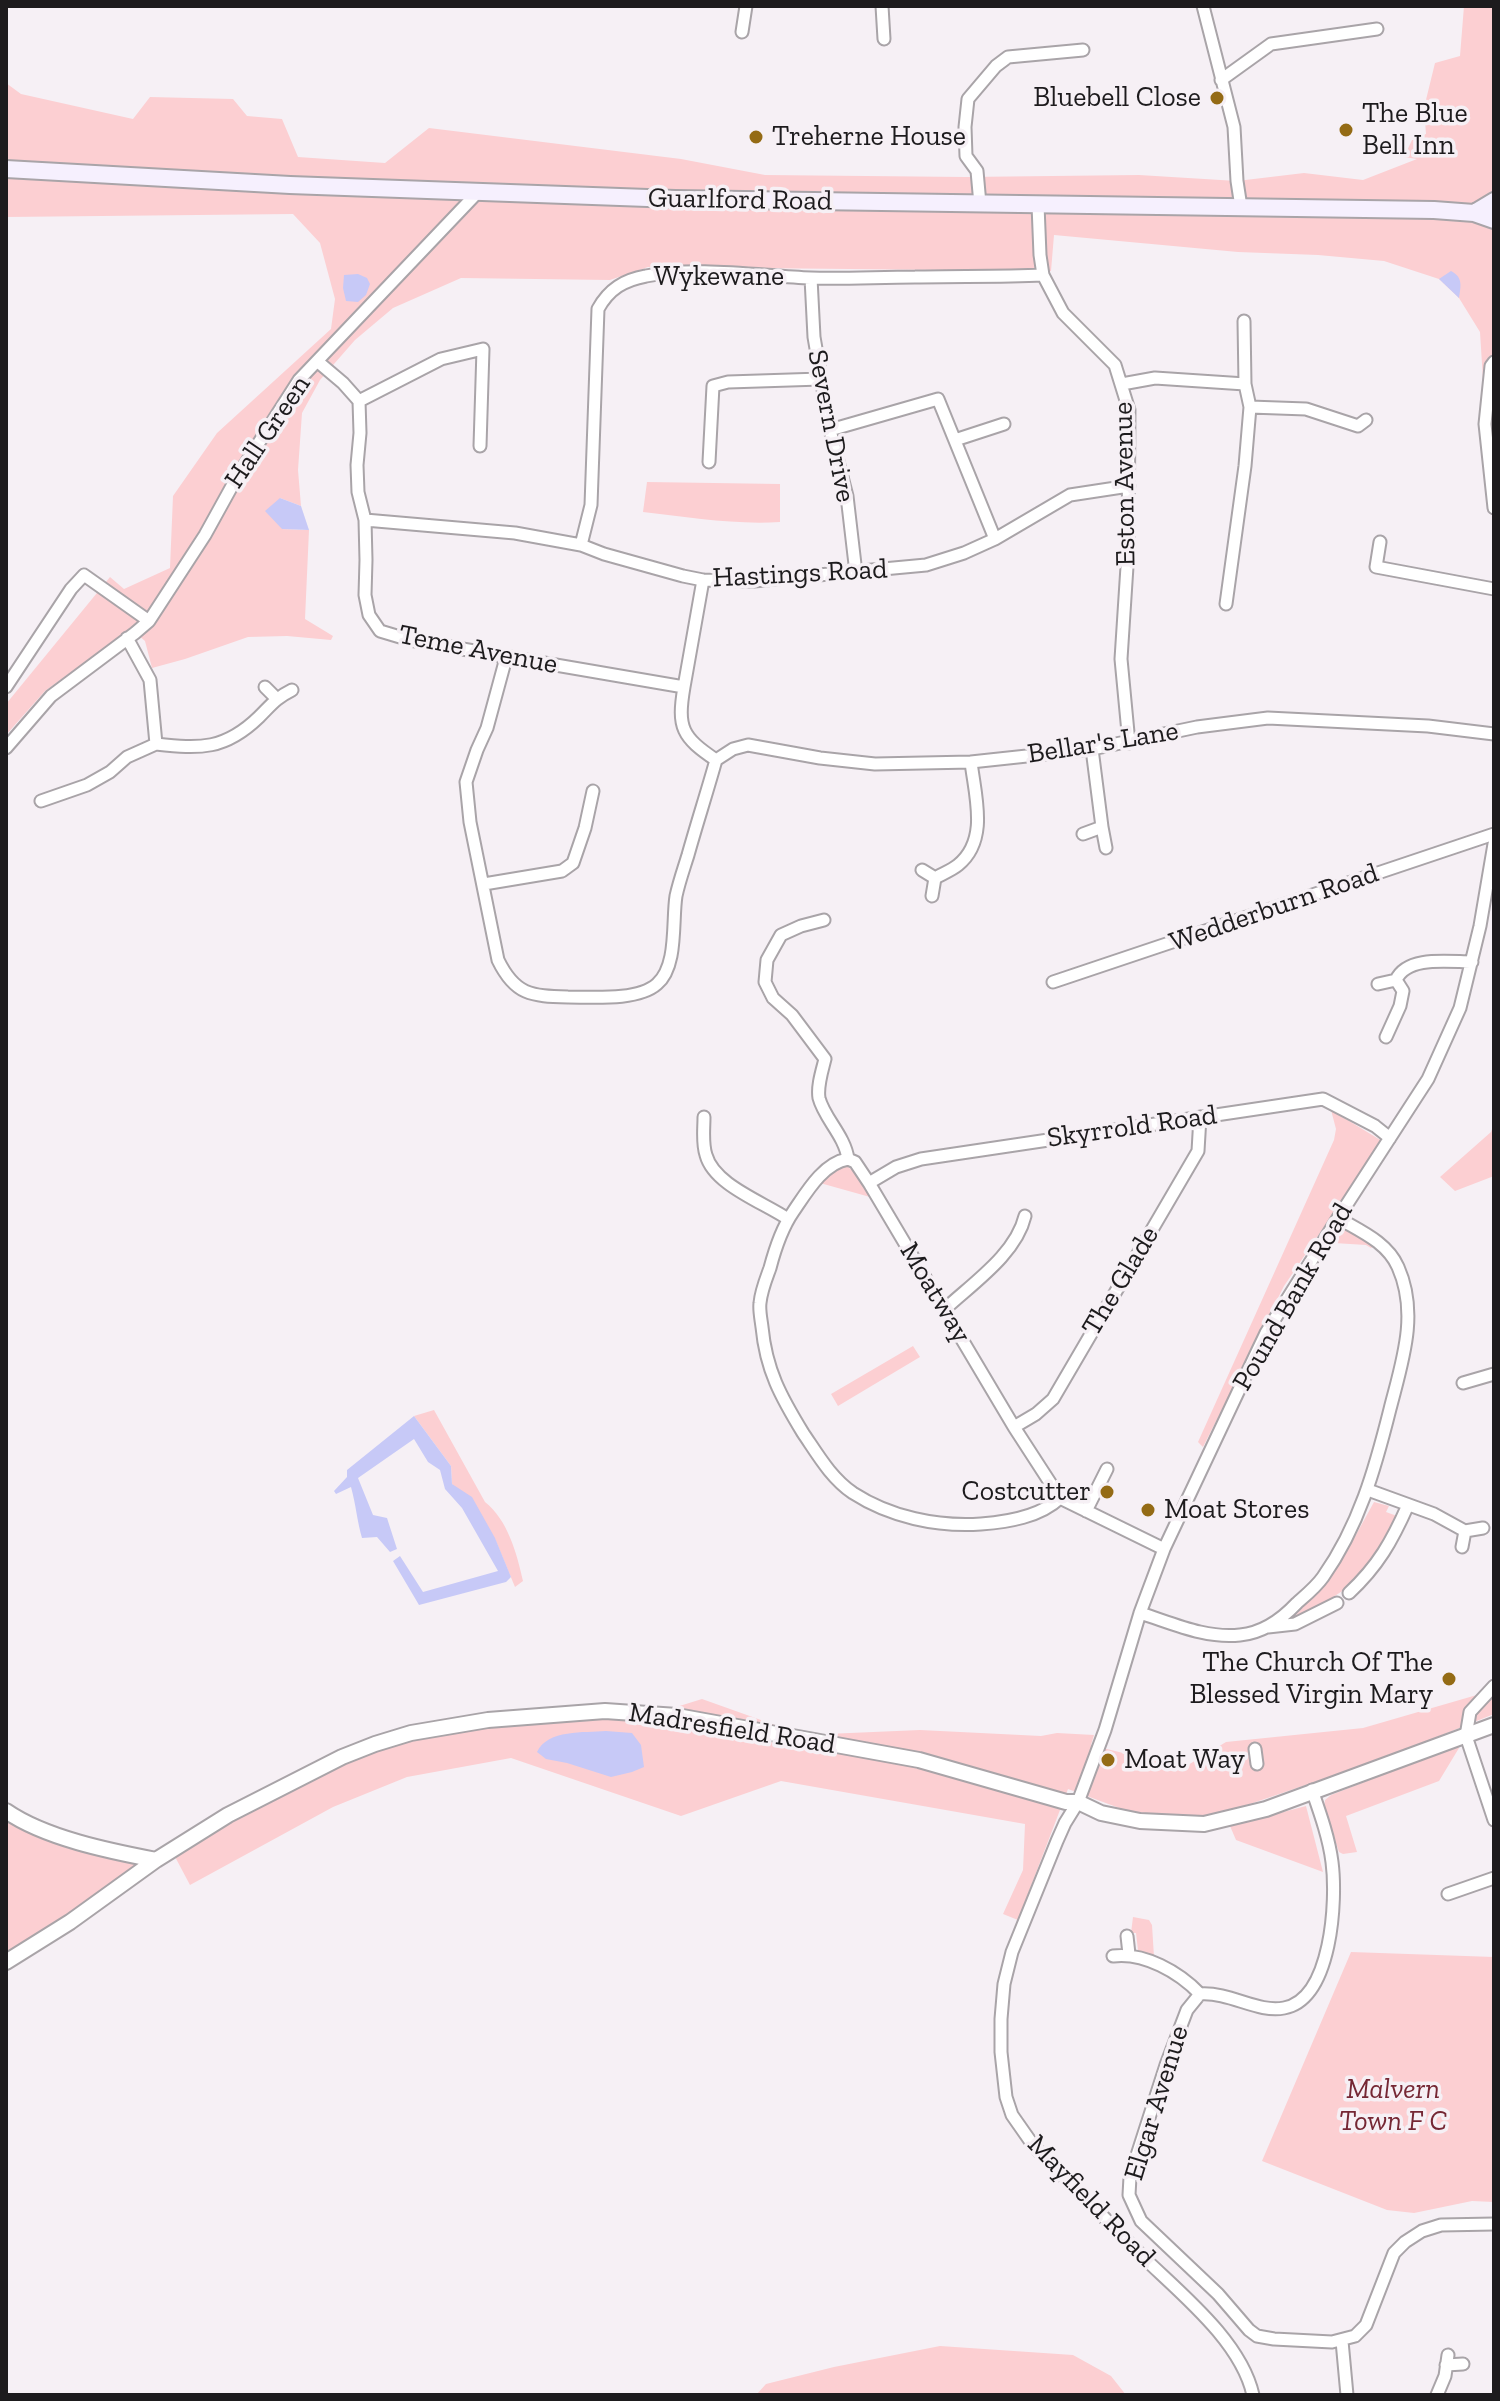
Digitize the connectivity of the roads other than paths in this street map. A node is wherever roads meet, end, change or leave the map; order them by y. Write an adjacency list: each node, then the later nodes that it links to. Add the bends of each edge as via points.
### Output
1 (746, 6): 5 (street)
2 (882, 6): 6 (street)
3 (1203, 6): 8 (street)
4 (1377, 29): 8 (street, via 1271,44)
5 (742, 32)
6 (884, 39)
7 (1083, 50): 12 (street, via 1008,57 968,99 966,156 977,171)
8 (1221, 80): 14 (street, via 1234,127)
9 (6, 169): 10 (main road, Guarlford Road)
10 (478, 192): 12 (main road, Guarlford Road); 20 (street, Hall Green)
11 (1494, 201): 15 (main road)
12 (980, 204): 13 (main road, Guarlford Road)
13 (1038, 205): 14 (main road, Guarlford Road); 17 (street, Eston Avenue)
14 (1241, 207): 15 (main road, Guarlford Road)
15 (1474, 213): 16 (main road, Guarlford Road)
16 (1494, 220)
17 (1043, 275): 18 (street, Wykewane); 23 (street, Eston Avenue, via 1063,313 1115,365)
18 (811, 278): 22 (street, Severn Drive); 38 (street, Wykewane, via 647,275 619,284 604,297 598,309 591,505)
19 (1244, 321): 24 (street)
20 (317, 361): 25 (street); 43 (street, Hall Green, via 285,399)
21 (1494, 362): 34 (street, via 1485,424)
22 (821, 379): 29 (street, Severn Drive); 32 (street, via 713,386)
23 (1122, 384): 24 (street, via 1155,378); 33 (street, Eston Avenue, via 1129,410)
24 (1245, 384): 26 (street)
25 (359, 401): 31 (street, via 441,359 483,349); 35 (street, Teme Avenue, via 358,492)
26 (1250, 407): 28 (street, via 1306,409); 42 (street)
27 (1004, 424): 30 (street)
28 (1361, 428)
29 (830, 430): 30 (street, via 938,399); 39 (street, Severn Drive, via 847,496)
30 (955, 440): 36 (street)
31 (480, 446)
32 (709, 462)
33 (1129, 486): 36 (street, Hastings Road, via 1070,495); 52 (street, Eston Avenue, via 1121,659)
34 (1494, 508)
35 (365, 520): 38 (street, Hastings Road, via 515,533); 45 (street, Teme Avenue, via 365,595 380,631)
36 (995, 539): 39 (street, Hastings Road, via 926,565)
37 (1380, 542): 41 (street, via 1376,567)
38 (581, 545): 40 (street, Hastings Road)
39 (856, 573): 40 (street, Hastings Road)
40 (703, 580): 48 (street)
41 (1494, 589)
42 (1226, 604)
43 (149, 621): 44 (street, Hall Green); 46 (street, via 84,575)
44 (127, 638): 53 (street, via 150,680); 54 (street, Hall Green, via 51,696)
45 (506, 658): 48 (street, Teme Avenue); 68 (street, via 466,782)
46 (6, 687)
47 (265, 687): 50 (street)
48 (684, 687): 56 (street, via 682,726)
49 (292, 690): 50 (street)
50 (276, 698): 53 (street, via 226,741 194,748)
51 (1494, 734): 52 (street, Bellar's Lane, via 1268,718)
52 (1129, 743): 55 (street, Bellar's Lane)
53 (156, 744): 59 (street, via 87,785)
54 (6, 748)
55 (1092, 749): 57 (street, Bellar's Lane); 60 (street)
56 (716, 760): 57 (street, Bellar's Lane, via 748,745 875,764); 68 (street, via 676,896 669,964 646,991 577,997 522,990 507,978 498,960)
57 (971, 762): 67 (street, via 979,822 972,848 959,865)
58 (593, 791): 68 (street, via 573,863 562,871)
59 (41, 801)
60 (1102, 827): 61 (street); 64 (street)
61 (1083, 834)
62 (1494, 834): 73 (street, Wedderburn Road)
63 (1494, 844): 65 (street, Pound Bank Road)
64 (1106, 848)
65 (1492, 869): 71 (street, Pound Bank Road)
66 (922, 870): 67 (street)
67 (935, 878): 69 (street)
68 (484, 884)
69 (932, 896)
70 (824, 920): 79 (street, Moatway, via 781,935 767,960 765,982 825,1059 819,1099)
71 (1472, 962): 72 (street, via 1432,961 1407,967); 78 (street, Pound Bank Road, via 1460,1008 1428,1079)
72 (1396, 980): 74 (street); 75 (street, via 1403,991)
73 (1053, 982)
74 (1378, 984)
75 (1386, 1037)
76 (704, 1117): 83 (street, via 706,1156 717,1174)
77 (1200, 1117): 78 (street, Skyrrold Road, via 1323,1099); 80 (street, Skyrrold Road, via 921,1159); 87 (street, The Glade, via 1198,1151 1053,1399)
78 (1390, 1138): 82 (street, Pound Bank Road)
79 (848, 1159): 80 (street, Moatway); 83 (street, via 831,1166)
80 (869, 1183): 84 (street, Moatway)
81 (1025, 1216): 84 (street, via 1010,1249)
82 (1338, 1218): 89 (street, via 1378,1241 1397,1265 1409,1300 1401,1367); 96 (street, Pound Bank Road, via 1266,1333)
83 (788, 1219): 90 (street, via 760,1304 764,1349 773,1380 826,1469 852,1492 885,1510 932,1523 996,1523 1051,1506)
84 (945, 1309): 87 (street, Moatway)
85 (1494, 1374): 86 (street)
86 (1463, 1383)
87 (1014, 1427): 90 (street, Moatway)
88 (1107, 1469): 92 (street)
89 (1368, 1490): 91 (street); 100 (street, via 1321,1579)
90 (1060, 1498): 92 (street)
91 (1408, 1505): 94 (street); 97 (street, via 1378,1564)
92 (1086, 1511): 96 (street)
93 (1483, 1528): 94 (street)
94 (1465, 1531): 95 (street)
95 (1462, 1547)
96 (1164, 1549): 99 (street, Pound Bank Road)
97 (1349, 1593)
98 (1337, 1603): 100 (street, via 1295,1624)
99 (1140, 1613): 100 (street, via 1208,1634 1241,1635); 107 (street, Pound Bank Road)
100 (1267, 1627)
101 (1494, 1686): 103 (street, via 1470,1712)
102 (1494, 1725): 103 (street, Madresfield Road)
103 (1466, 1736): 106 (street, Madresfield Road); 109 (street)
104 (1255, 1749): 105 (street)
105 (1257, 1764)
106 (1312, 1790): 107 (street, Madresfield Road, via 1266,1809 1204,1824 1140,1821); 117 (street, Elgar Avenue, via 1333,1864 1335,1906 1317,1982 1288,2008 1268,2010 1240,1999)
107 (1078, 1802): 110 (street, Madresfield Road, via 919,1760 677,1716 605,1711 488,1720 375,1744 228,1815); 121 (street, Mayfield Road, via 1057,1841 1004,1984 1001,2052 1006,2097 1033,2145 1235,2354)
108 (6, 1811): 110 (street, via 88,1845)
109 (1494, 1820)
110 (156, 1860): 116 (street, Madresfield Road)
111 (1494, 1878): 112 (street)
112 (1448, 1894)
113 (1127, 1936): 114 (street)
114 (1129, 1954): 115 (street); 117 (street, via 1178,1974)
115 (1113, 1956)
116 (6, 1962)
117 (1200, 1994): 119 (street, Elgar Avenue, via 1187,2010 1166,2065 1129,2195 1141,2221 1257,2336)
118 (1494, 2224): 119 (street, via 1441,2225 1405,2242 1394,2253 1366,2325)
119 (1342, 2341): 122 (street)
120 (1463, 2364): 123 (street, via 1447,2360)
121 (1253, 2395)
122 (1347, 2395)
123 (1437, 2395)

